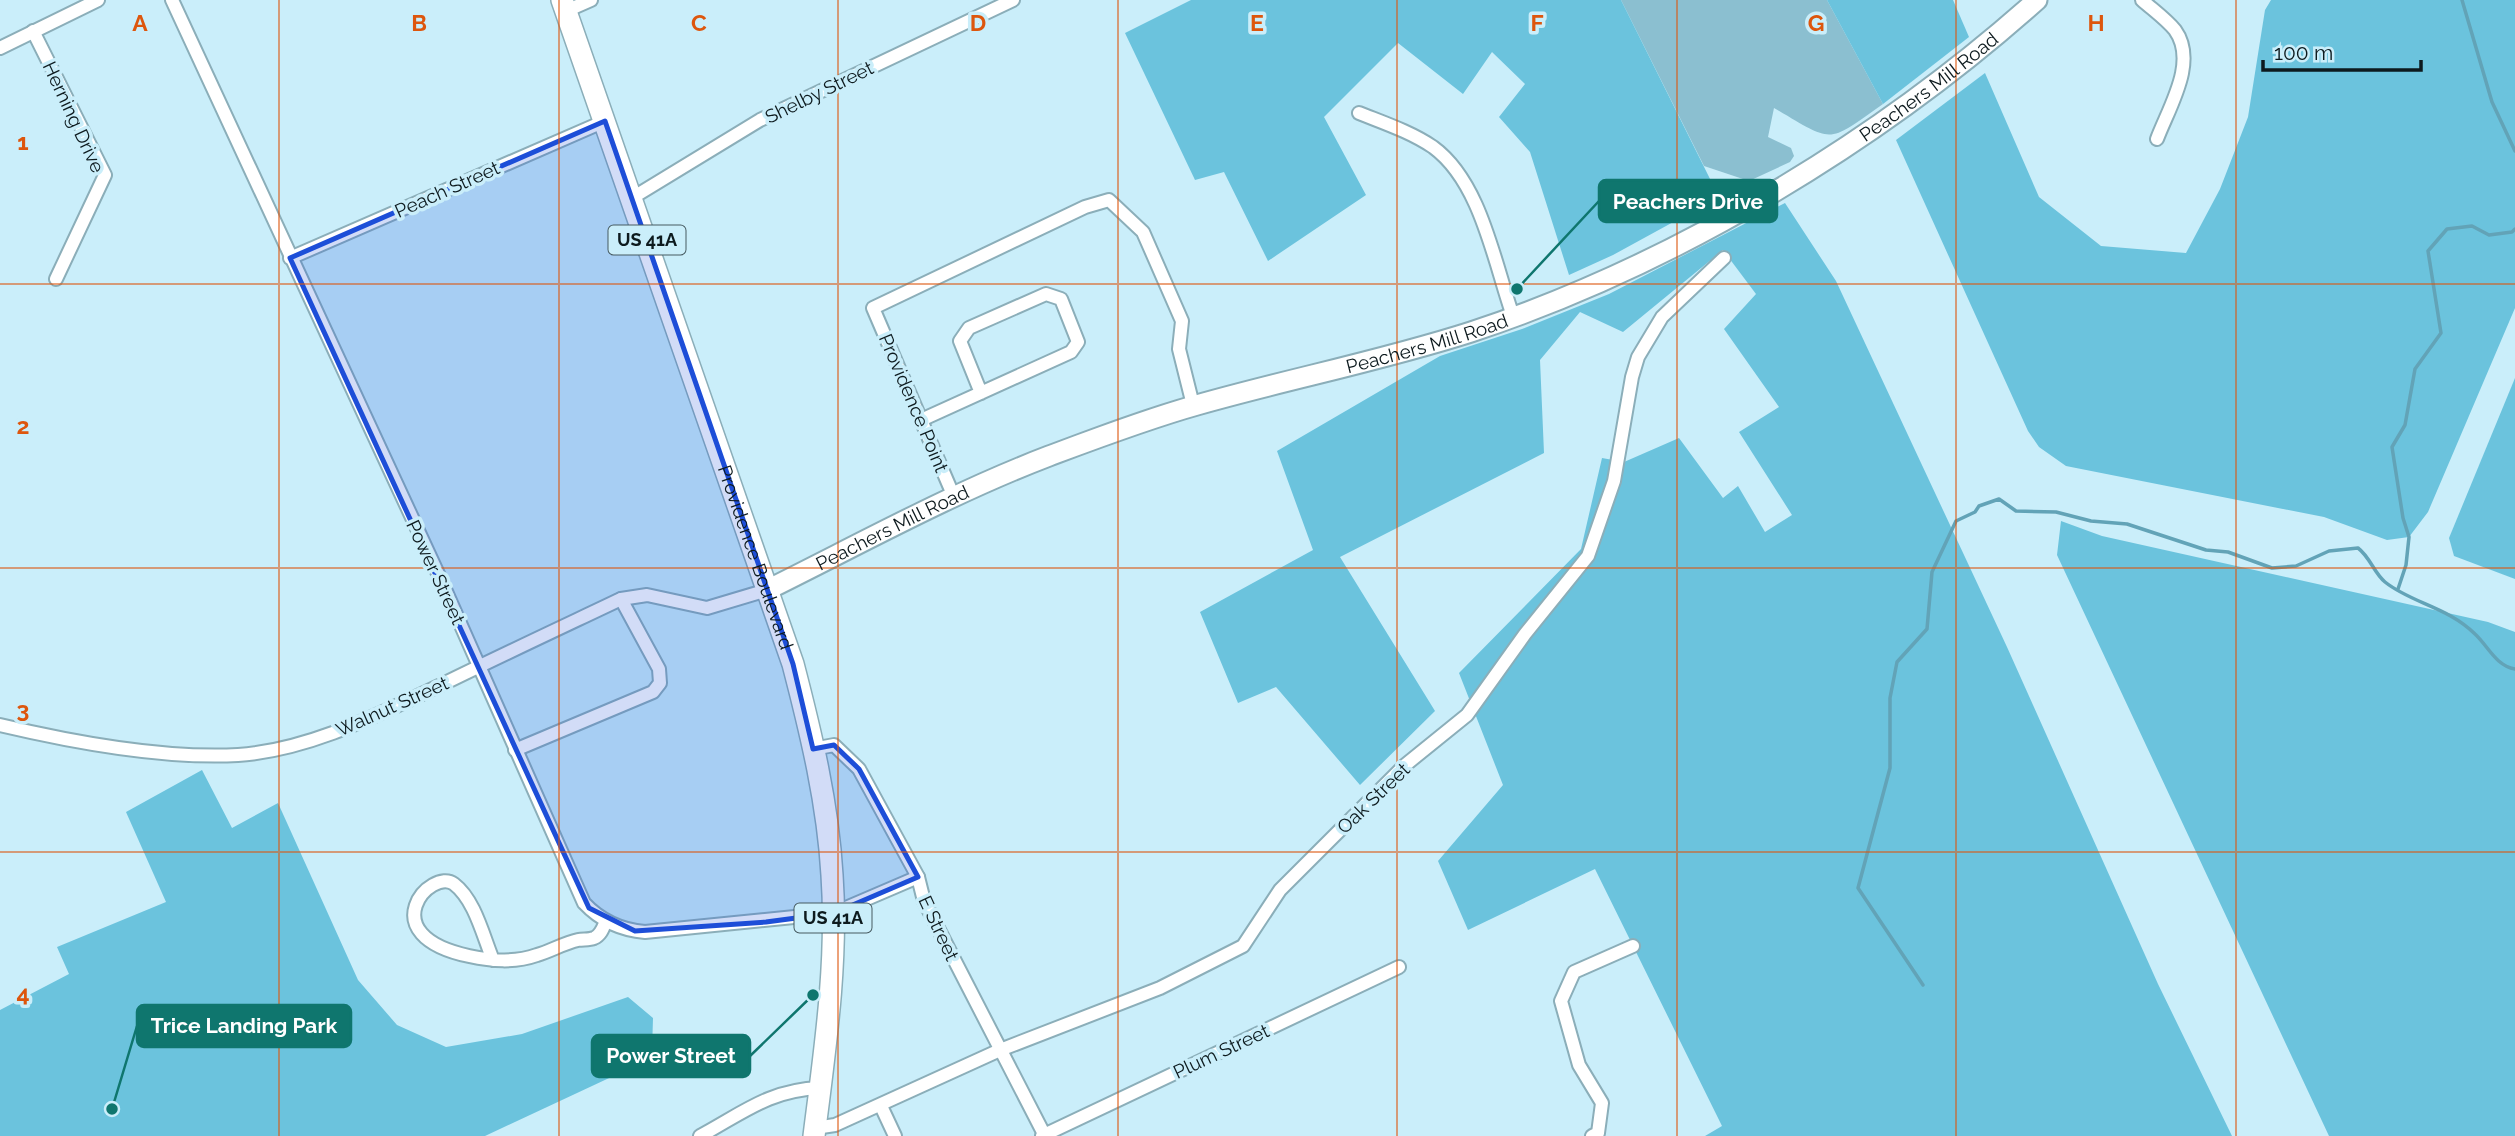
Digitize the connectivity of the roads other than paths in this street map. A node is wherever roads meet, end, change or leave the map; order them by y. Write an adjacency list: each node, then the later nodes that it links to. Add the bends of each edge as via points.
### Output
1 (98, 0): 8 (street)
2 (172, 0): 14 (street, Power Street)
3 (591, 0): 7 (street)
4 (1013, 0): 13 (street, Shelby Street, via 760,120)
5 (2037, 0): 17 (main road, Peachers Mill Road, via 1929,90 1783,187 1614,274)
6 (2142, 0): 12 (street, via 2175,30 2185,52 2181,79)
7 (564, 6): 11 (highway, Providence Boulevard / US 41A)
8 (33, 32): 9 (street); 16 (street, Herning Drive, via 105,175)
9 (0, 48)
10 (1359, 113): 17 (street, via 1433,147 1455,167 1470,188)
11 (605, 121): 13 (highway, Providence Boulevard / US 41A); 14 (street, Peach Street)
12 (2157, 139)
13 (632, 198): 22 (highway, Providence Boulevard / US 41A)
14 (290, 258): 24 (street, Power Street)
15 (1724, 258): 34 (street, Oak Street, via 1662,317 1638,357 1614,481 1588,556 1467,715 1404,766 1280,890 1243,946 1160,988)
16 (56, 279)
17 (1513, 316): 19 (main road, Peachers Mill Road, via 1436,343)
18 (981, 393): 18 (street, via 1071,352 1079,342 1061,299 1046,294 963,334 960,341); 20 (street)
19 (1193, 405): 20 (street, Providence Point, via 1179,349 1182,321 1143,232 1109,200 1043,225 873,308); 21 (main road, Peachers Mill Road, via 1048,456)
20 (921, 420): 21 (street, Providence Point)
21 (954, 497): 22 (main road, Peachers Mill Road)
22 (767, 590): 23 (street, Walnut Street, via 707,608 648,595); 26 (highway, Providence Boulevard / US 41A, via 793,664)
23 (621, 599): 24 (street, Walnut Street); 27 (street, via 659,669 660,683 653,692)
24 (479, 666): 25 (street, Walnut Street, via 388,710 304,743 238,755 58,739); 27 (street, Power Street)
25 (0, 725)
26 (813, 749): 28 (street, E Street, via 834,745 859,769); 29 (highway, Providence Boulevard / US 41A, via 825,814)
27 (515, 750): 30 (street, Power Street, via 583,902)
28 (918, 877): 29 (street, Power Street); 34 (street, E Street, via 924,901)
29 (834, 913): 30 (street, Power Street, via 645,932); 35 (highway, Providence Boulevard / US 41A)
30 (606, 921): 32 (street, via 593,938 510,961)
31 (1633, 946): 41 (street, via 1574,971 1561,1001 1579,1065 1602,1103 1598,1133)
32 (493, 960): 32 (street, via 462,892 443,881 427,888 414,909 424,938 442,949)
33 (1399, 967): 40 (street, Plum Street)
34 (1000, 1050): 36 (street, Oak Street); 40 (street, E Street)
35 (820, 1088): 37 (highway, Providence Boulevard / US 41A); 38 (street, via 792,1089 771,1097)
36 (881, 1106): 37 (street, Oak Street); 39 (street)
37 (814, 1132)
38 (699, 1136)
39 (895, 1136)
40 (1044, 1136)
41 (1592, 1136)

